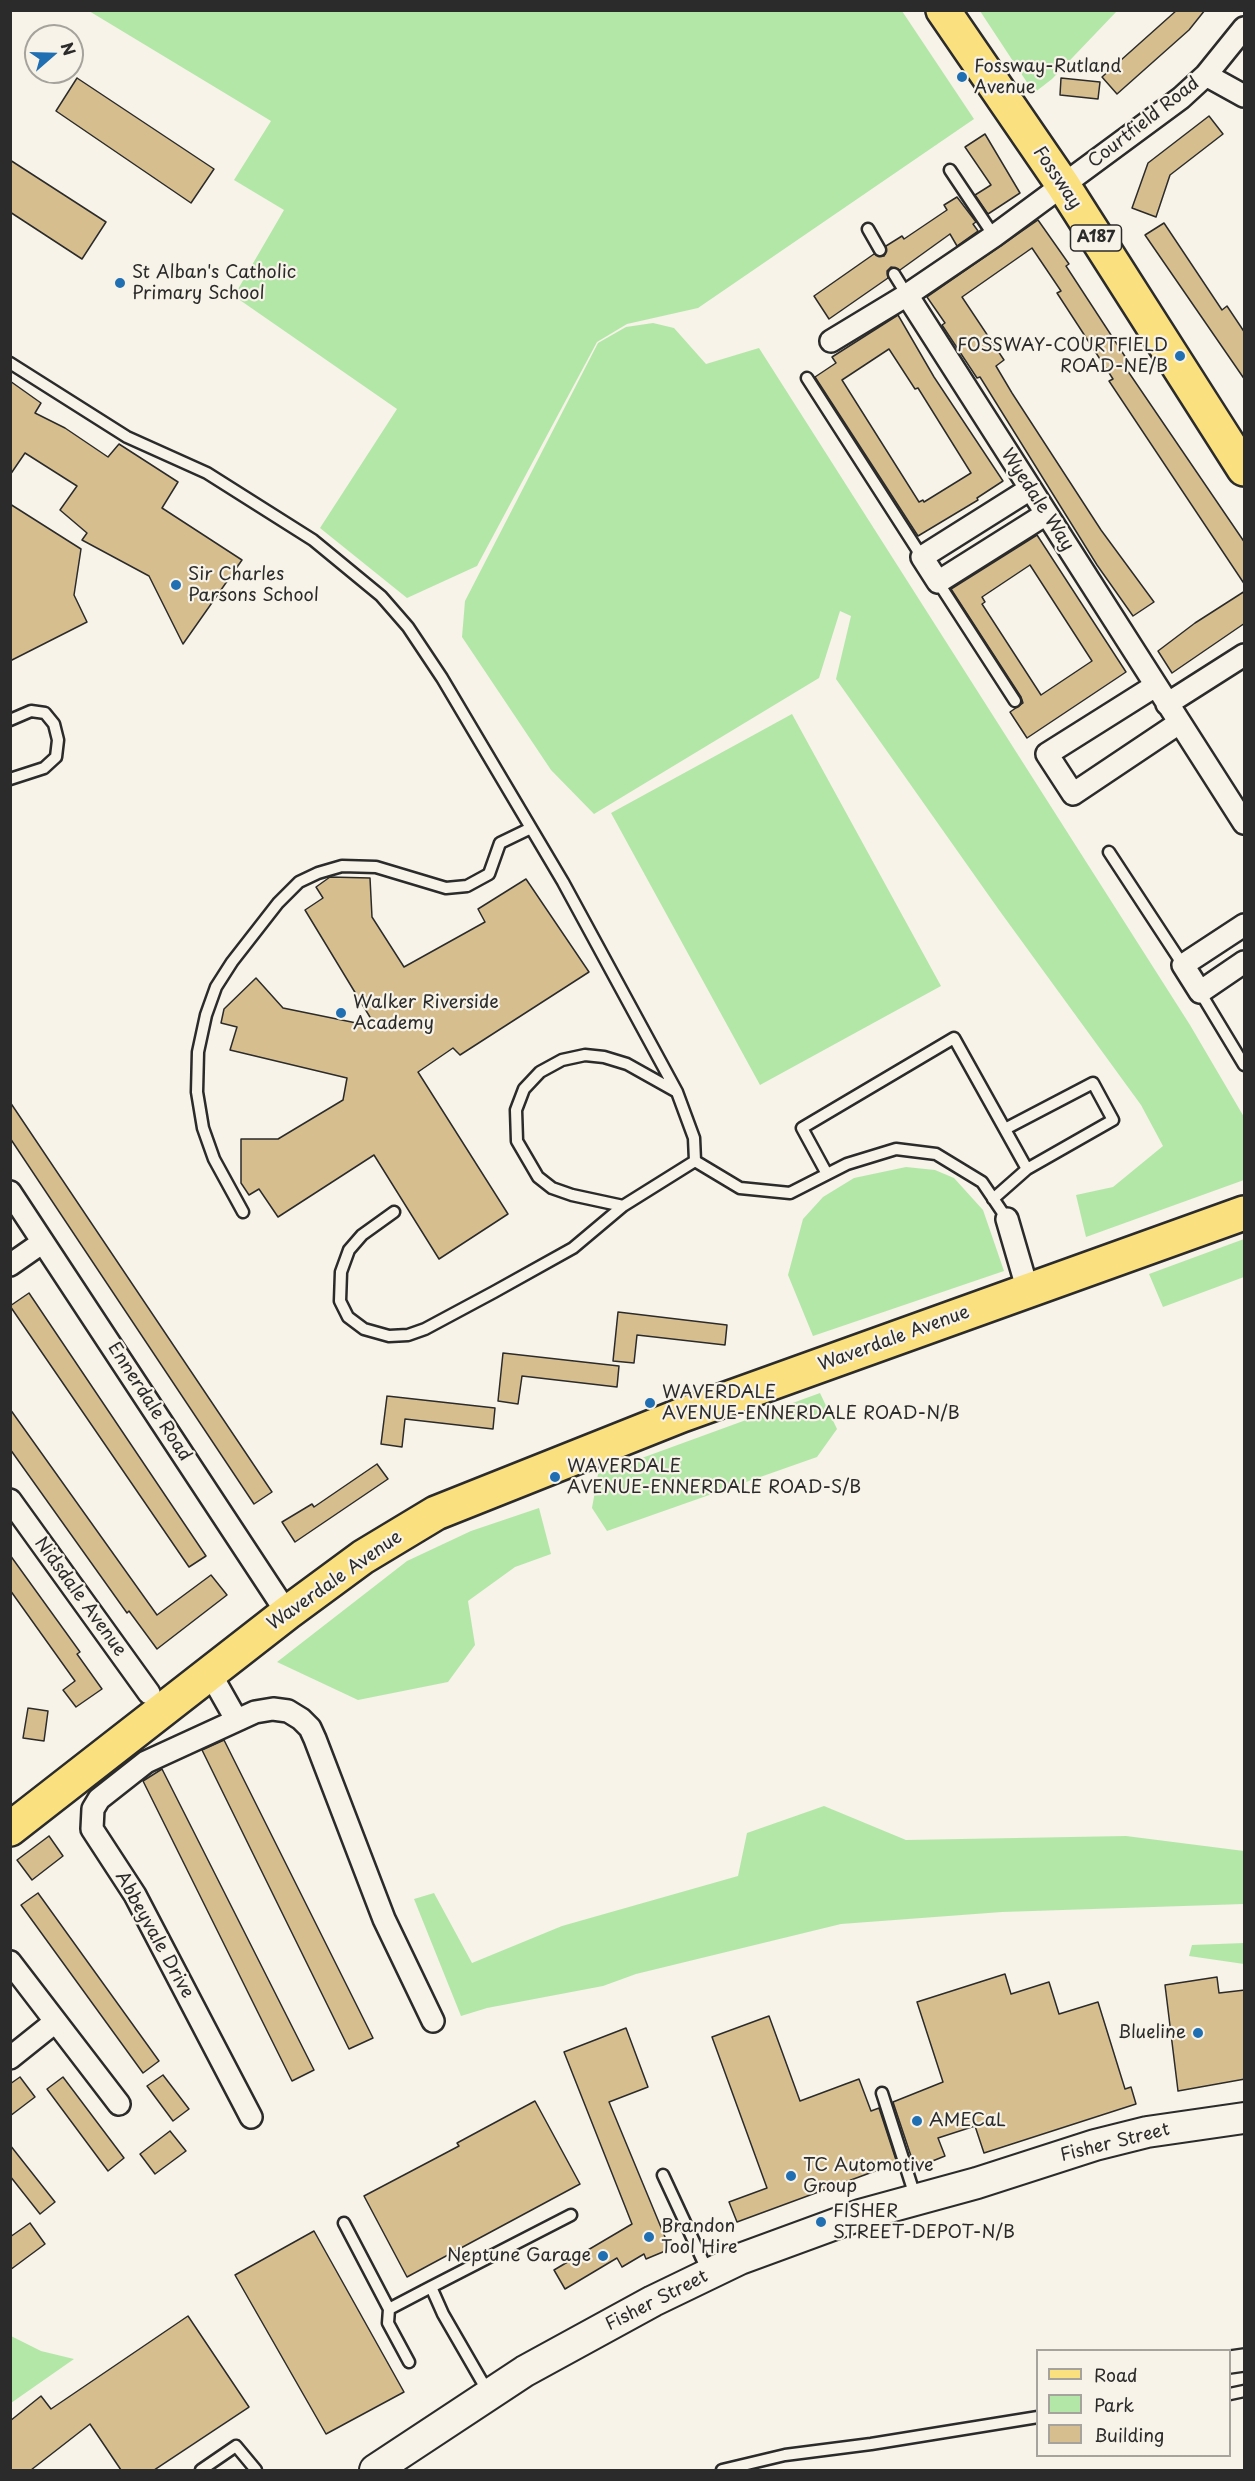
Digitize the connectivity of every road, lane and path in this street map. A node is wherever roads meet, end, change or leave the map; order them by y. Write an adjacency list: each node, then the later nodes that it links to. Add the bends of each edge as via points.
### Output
1 (943, 10): 6 (main road, Fossway / A187)
2 (1245, 28): 3 (street, Courtfield Road)
3 (1206, 75): 4 (street); 6 (street, Courtfield Road)
4 (1245, 96)
5 (950, 170): 8 (lane)
6 (1063, 185): 8 (street); 15 (main road, Fossway / A187)
7 (868, 229): 9 (lane)
8 (994, 236): 11 (street)
9 (880, 250)
10 (894, 274): 11 (lane)
11 (907, 295): 12 (street); 16 (street, Wyedale Way)
12 (831, 341)
13 (10, 363): 28 (lane, via 127,437 207,473 313,540 351,569 408,627)
14 (807, 378): 18 (lane)
15 (1245, 469)
16 (1030, 489): 17 (street, Wyedale Way); 18 (street)
17 (1046, 514): 19 (street); 21 (street, Wyedale Way)
18 (922, 557): 19 (street)
19 (938, 582): 22 (lane)
20 (1245, 655): 23 (street)
21 (1155, 686): 23 (street, Wyedale Way); 25 (street, via 1047,754 1073,794)
22 (1016, 701)
23 (1167, 704): 25 (street, Wyedale Way)
24 (10, 720): 26 (lane, via 31,711 45,713 54,724 58,740 56,757 44,768)
25 (1179, 723): 27 (street, Wyedale Way)
26 (10, 779)
27 (1245, 823)
28 (531, 828): 35 (lane); 43 (lane, via 500,843 489,874 467,886 446,888 376,867 342,866 318,873 300,882 278,903 232,962 216,987 206,1015 198,1052 197,1092 203,1128 214,1159)
29 (1109, 852): 32 (lane)
30 (1245, 925): 32 (street)
31 (1245, 962): 33 (street)
32 (1183, 965): 33 (street)
33 (1200, 992): 34 (lane)
34 (1245, 1065)
35 (677, 1092): 37 (lane, via 694,1138); 42 (lane, via 627,1064 604,1056 585,1055 562,1060 540,1072 524,1089 516,1110 517,1142 538,1178 572,1195)
36 (1005, 1129): 38 (lane); 38 (lane, via 1093,1083 1113,1120); 39 (lane, via 954,1038 802,1128)
37 (695, 1161): 39 (lane, via 740,1188 790,1192); 42 (lane)
38 (1027, 1169): 41 (lane)
39 (827, 1174): 41 (lane, via 896,1149 936,1154 982,1182)
40 (10, 1192): 47 (street, Ennerdale Road)
41 (993, 1199): 46 (lane)
42 (623, 1206): 44 (lane, via 573,1248 425,1329 389,1336 364,1329 348,1317 340,1301 341,1272 349,1250 362,1235)
43 (243, 1212)
44 (394, 1212)
45 (1245, 1213): 49 (main road, Waverdale Avenue)
46 (1007, 1219): 49 (street)
47 (43, 1242): 48 (street); 51 (street, Ennerdale Road)
48 (10, 1265)
49 (1028, 1291): 51 (main road, Waverdale Avenue, via 682,1415 436,1513 363,1557)
50 (10, 1500): 53 (street, Nidsdale Avenue)
51 (287, 1613): 52 (main road, Waverdale Avenue)
52 (210, 1674): 54 (street); 55 (main road, Waverdale Avenue)
53 (149, 1693)
54 (236, 1719): 57 (street, Abbeyvale Drive, via 273,1709 288,1711 310,1728 384,1919); 62 (street, Abbeyvale Drive, via 146,1762 99,1799 91,1819 97,1839 135,1894)
55 (10, 1829)
56 (10, 1962): 58 (street)
57 (433, 2021)
58 (55, 2022): 59 (street); 61 (street)
59 (10, 2058)
60 (882, 2094): 65 (lane)
61 (119, 2104)
62 (251, 2117)
63 (1245, 2118): 65 (street, Fisher Street, via 1147,2132)
64 (663, 2175): 68 (lane)
65 (917, 2200): 68 (street, Fisher Street, via 849,2219)
66 (571, 2215): 69 (lane)
67 (344, 2223): 70 (lane)
68 (709, 2274): 72 (street, Fisher Street, via 653,2301)
69 (431, 2288): 70 (lane); 72 (lane)
70 (390, 2309): 71 (lane, via 388,2323)
71 (409, 2362)
72 (489, 2395): 76 (street, Fisher Street)
73 (1036, 2417): 77 (lane, via 784,2455)
74 (201, 2470): 75 (lane, via 236,2446)
75 (256, 2470)
76 (375, 2470)
77 (722, 2470)

